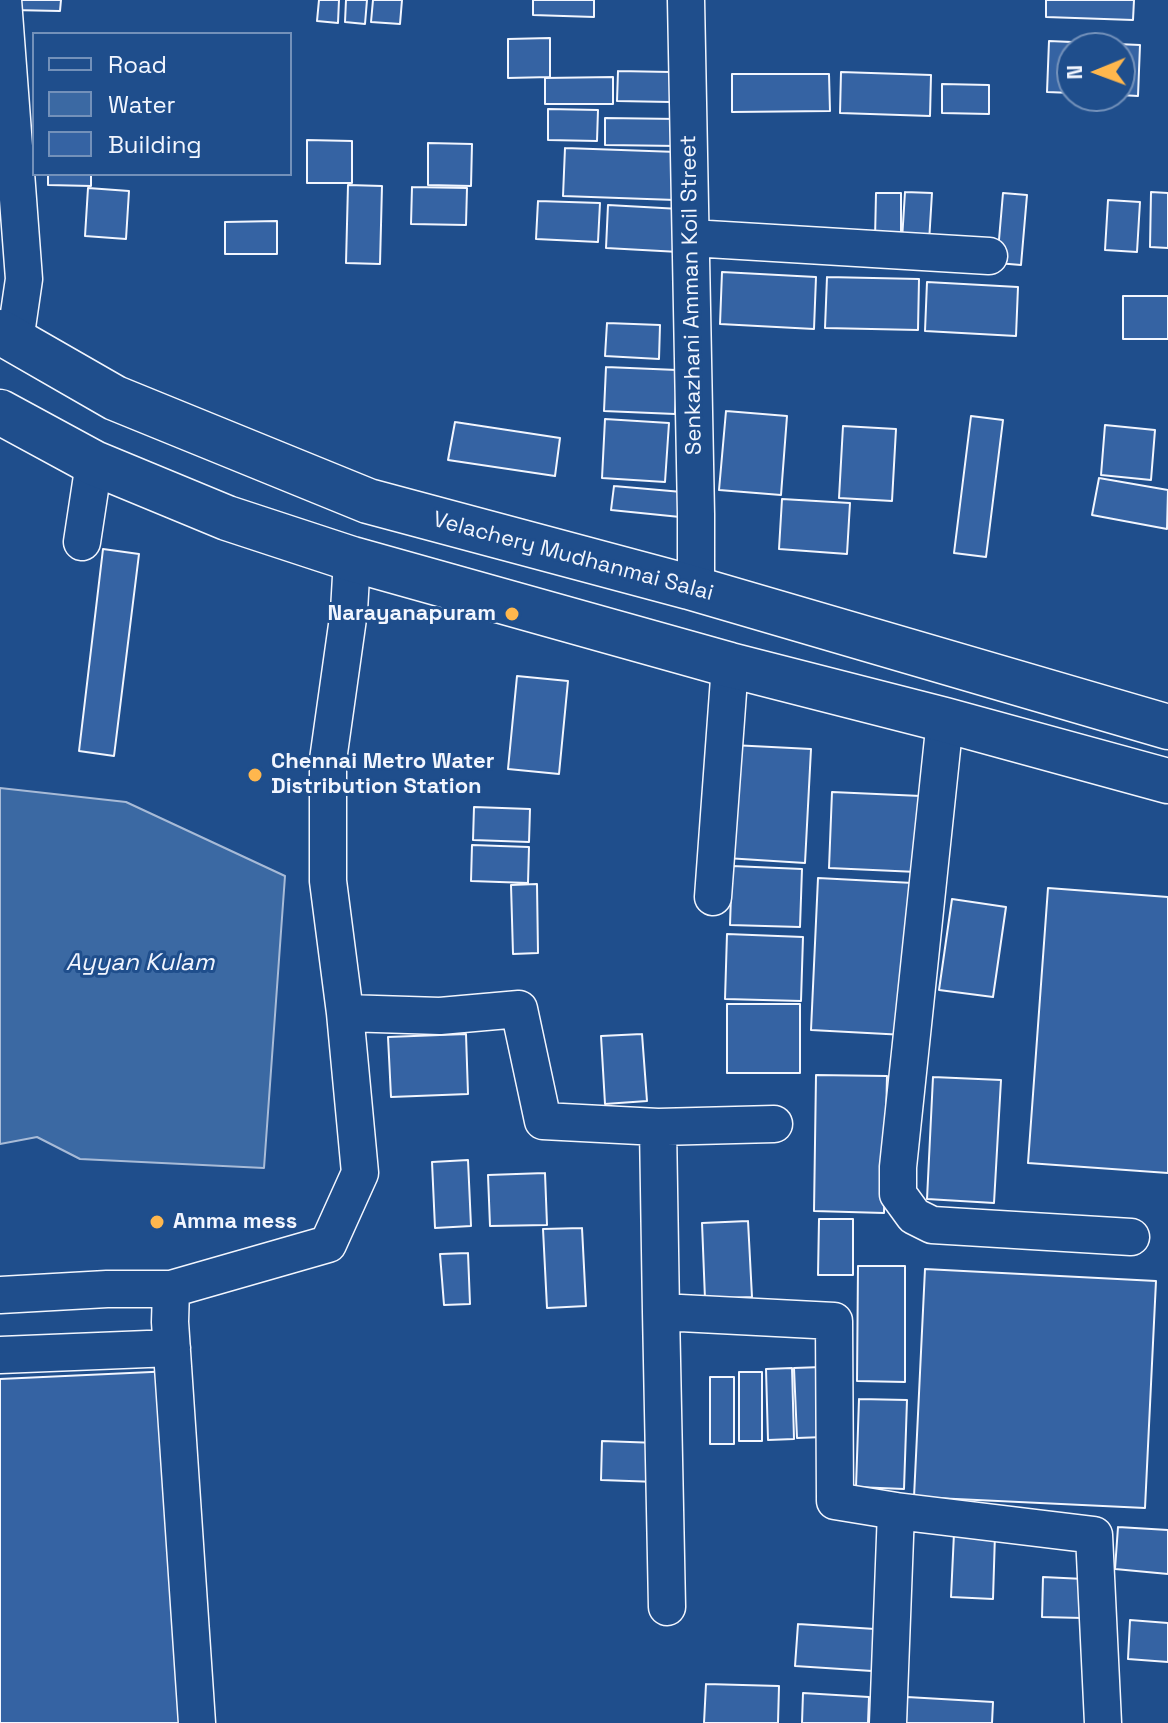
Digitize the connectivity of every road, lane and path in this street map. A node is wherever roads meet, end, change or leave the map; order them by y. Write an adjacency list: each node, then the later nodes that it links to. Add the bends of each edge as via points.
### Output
1 (3, 0): 5 (street, via 24,279)
2 (686, 0): 3 (street, Senkazhani Amman Koil Street)
3 (691, 238): 4 (street); 10 (street, Senkazhani Amman Koil Street, via 696,576)
4 (989, 256)
5 (7, 336): 10 (main road, Velachery Mudhanmai Salai, via 115,398 368,501)
6 (0, 412): 7 (main road)
7 (94, 463): 8 (street); 9 (main road, via 227,518)
8 (82, 542)
9 (352, 559): 11 (main road); 16 (street, via 328,760 328,881)
10 (689, 587): 13 (main road, Velachery Mudhanmai Salai)
11 (730, 665): 12 (main road); 15 (street)
12 (945, 720): 14 (main road); 19 (street, via 898,1194 914,1216 932,1225)
13 (1168, 727)
14 (1168, 781)
15 (713, 897)
16 (345, 1013): 18 (street, via 440,1016 519,1009 543,1121); 20 (street, via 360,1173 328,1244)
17 (774, 1124): 18 (street)
18 (658, 1127): 22 (street)
19 (1131, 1237)
20 (171, 1289): 21 (street); 23 (street)
21 (0, 1295)
22 (661, 1312): 25 (street, via 834,1321 835,1501); 26 (street)
23 (172, 1348): 24 (street); 27 (street)
24 (0, 1355)
25 (896, 1511): 28 (street); 29 (street, via 1094,1535)
26 (667, 1607)
27 (197, 1723)
28 (888, 1723)
29 (1103, 1723)

